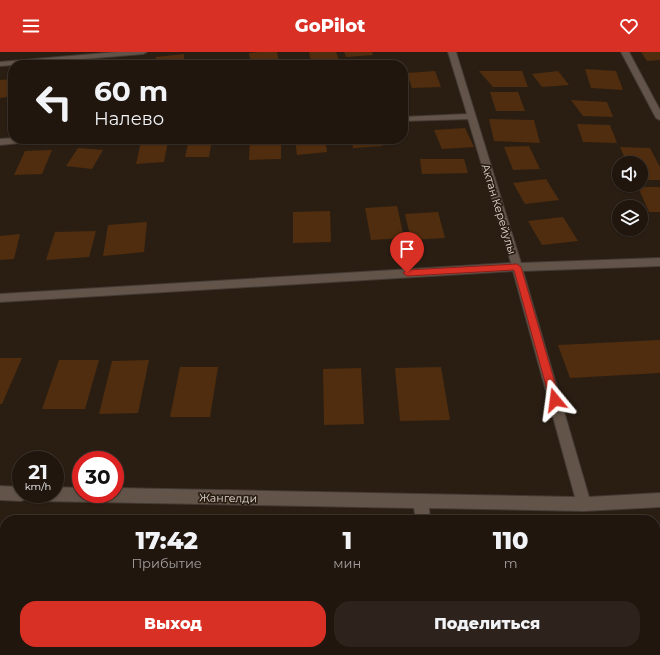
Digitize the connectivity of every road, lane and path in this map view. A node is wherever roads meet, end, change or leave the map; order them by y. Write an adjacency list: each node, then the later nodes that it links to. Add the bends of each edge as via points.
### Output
1 (143, 52): 4 (street)
2 (452, 52): 5 (street, Актан Керейулы)
3 (625, 52): 6 (street)
4 (48, 60)
5 (472, 116): 7 (street); 9 (street, Актан Керейулы)
6 (660, 118)
7 (408, 119)
8 (660, 262): 9 (street)
9 (517, 267): 10 (street); 16 (street, Актан Керейулы)
10 (0, 298)
11 (0, 493): 12 (street)
12 (12, 494)
13 (64, 495): 15 (street, Жангелди)
14 (660, 500): 16 (street, Жангелди)
15 (421, 502): 16 (street, Жангелди); 17 (street)
16 (584, 504)
17 (422, 515)

